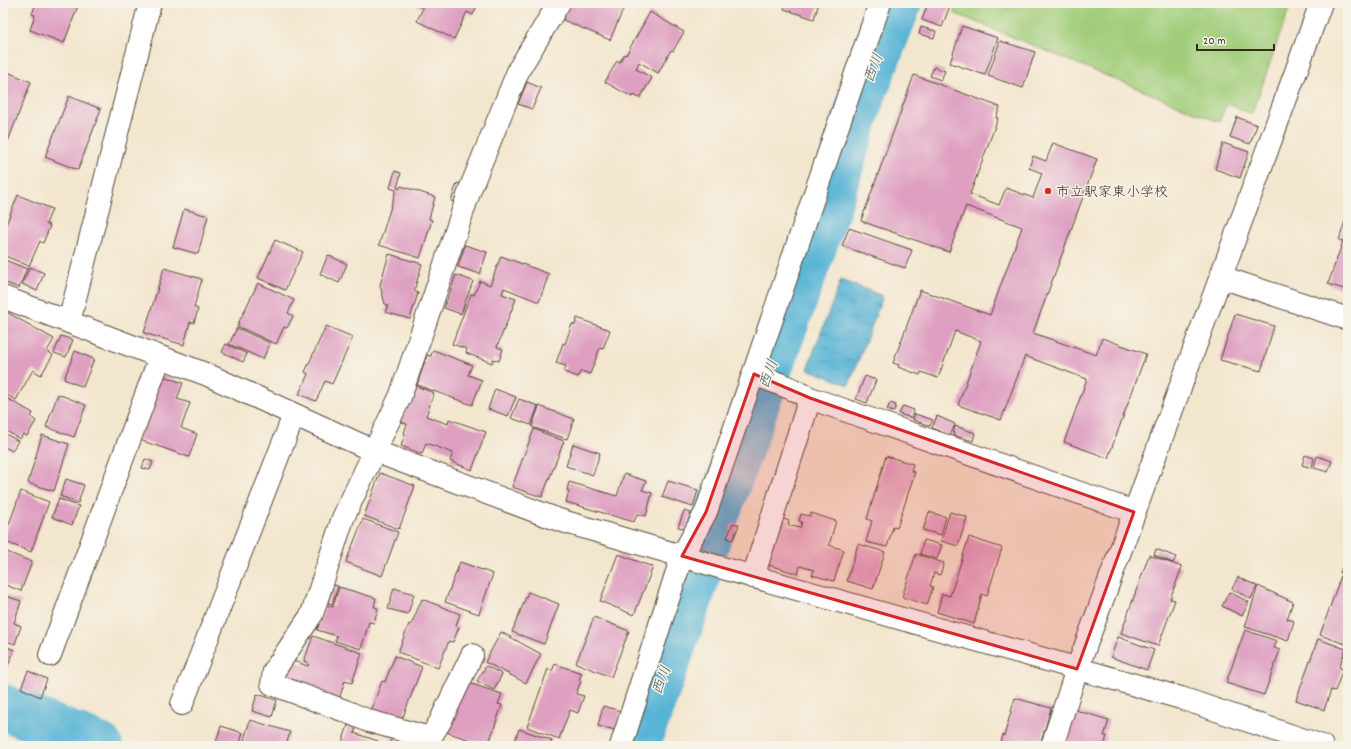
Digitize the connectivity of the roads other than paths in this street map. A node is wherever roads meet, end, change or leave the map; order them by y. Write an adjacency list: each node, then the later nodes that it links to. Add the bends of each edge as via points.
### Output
1 (150, 3): 8 (street)
2 (559, 3): 13 (street, via 516,76 471,187 400,398)
3 (880, 3): 10 (street)
4 (1321, 3): 5 (street)
5 (1221, 278): 7 (street); 14 (street)
6 (3, 297): 8 (street)
7 (1348, 319)
8 (69, 322): 9 (street)
9 (160, 357): 12 (street, via 208,375); 17 (street)
10 (754, 374): 11 (street); 15 (street, via 706,512)
11 (810, 398): 14 (street); 16 (street)
12 (294, 415): 13 (street); 20 (street)
13 (374, 452): 15 (street, via 559,520); 18 (street, via 343,518 312,614 274,671 272,684 345,710 369,722 430,738)
14 (1134, 512): 19 (street)
15 (682, 556): 16 (street); 21 (street)
16 (753, 577): 19 (street)
17 (50, 655)
18 (472, 655)
19 (1077, 669): 22 (street); 23 (street, via 1181,698)
20 (182, 704)
21 (621, 746)
22 (1052, 746)
23 (1322, 746)

